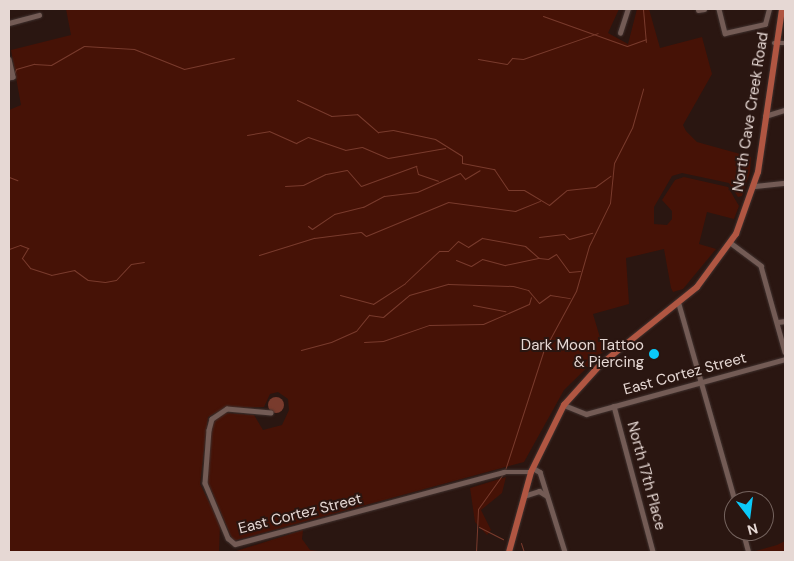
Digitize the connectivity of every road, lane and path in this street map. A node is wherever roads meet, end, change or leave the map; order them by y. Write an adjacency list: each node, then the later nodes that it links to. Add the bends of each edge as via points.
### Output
1 (628, 9): 7 (street)
2 (720, 9): 3 (street, via 725,33 765,24)
3 (769, 9)
4 (782, 9): 8 (main road, North Cave Creek Road)
5 (39, 15): 6 (street)
6 (9, 23)
7 (620, 33)
8 (774, 43): 9 (street); 13 (main road, North Cave Creek Road)
9 (785, 43)
10 (9, 59): 11 (street)
11 (11, 78)
12 (785, 110): 13 (street)
13 (765, 116): 15 (main road, North Cave Creek Road)
14 (785, 183): 15 (street)
15 (754, 186): 16 (main road, North Cave Creek Road)
16 (731, 243): 17 (main road, North Cave Creek Road, via 706,277); 19 (street, via 761,266)
17 (678, 304): 22 (street); 23 (main road, North Cave Creek Road, via 600,366)
18 (785, 321): 19 (street)
19 (778, 322): 20 (street)
20 (785, 352)
21 (785, 359): 22 (street, East Cortez Street)
22 (703, 381): 24 (street, East Cortez Street); 27 (street)
23 (564, 405): 24 (street, East Cortez Street, via 583,414); 26 (main road, North Cave Creek Road)
24 (614, 406): 34 (street, North 17th Place)
25 (271, 413): 26 (street, East Cortez Street, via 227,409 212,419 209,430 205,483 228,538 236,544 512,470)
26 (532, 470): 28 (main road, North Cave Creek Road); 29 (street, via 540,472)
27 (731, 491)
28 (524, 496): 29 (street, via 539,491); 32 (main road, North Cave Creek Road)
29 (548, 497): 33 (street)
30 (745, 541): 31 (street)
31 (748, 550)
32 (509, 552)
33 (565, 552)
34 (654, 552)

